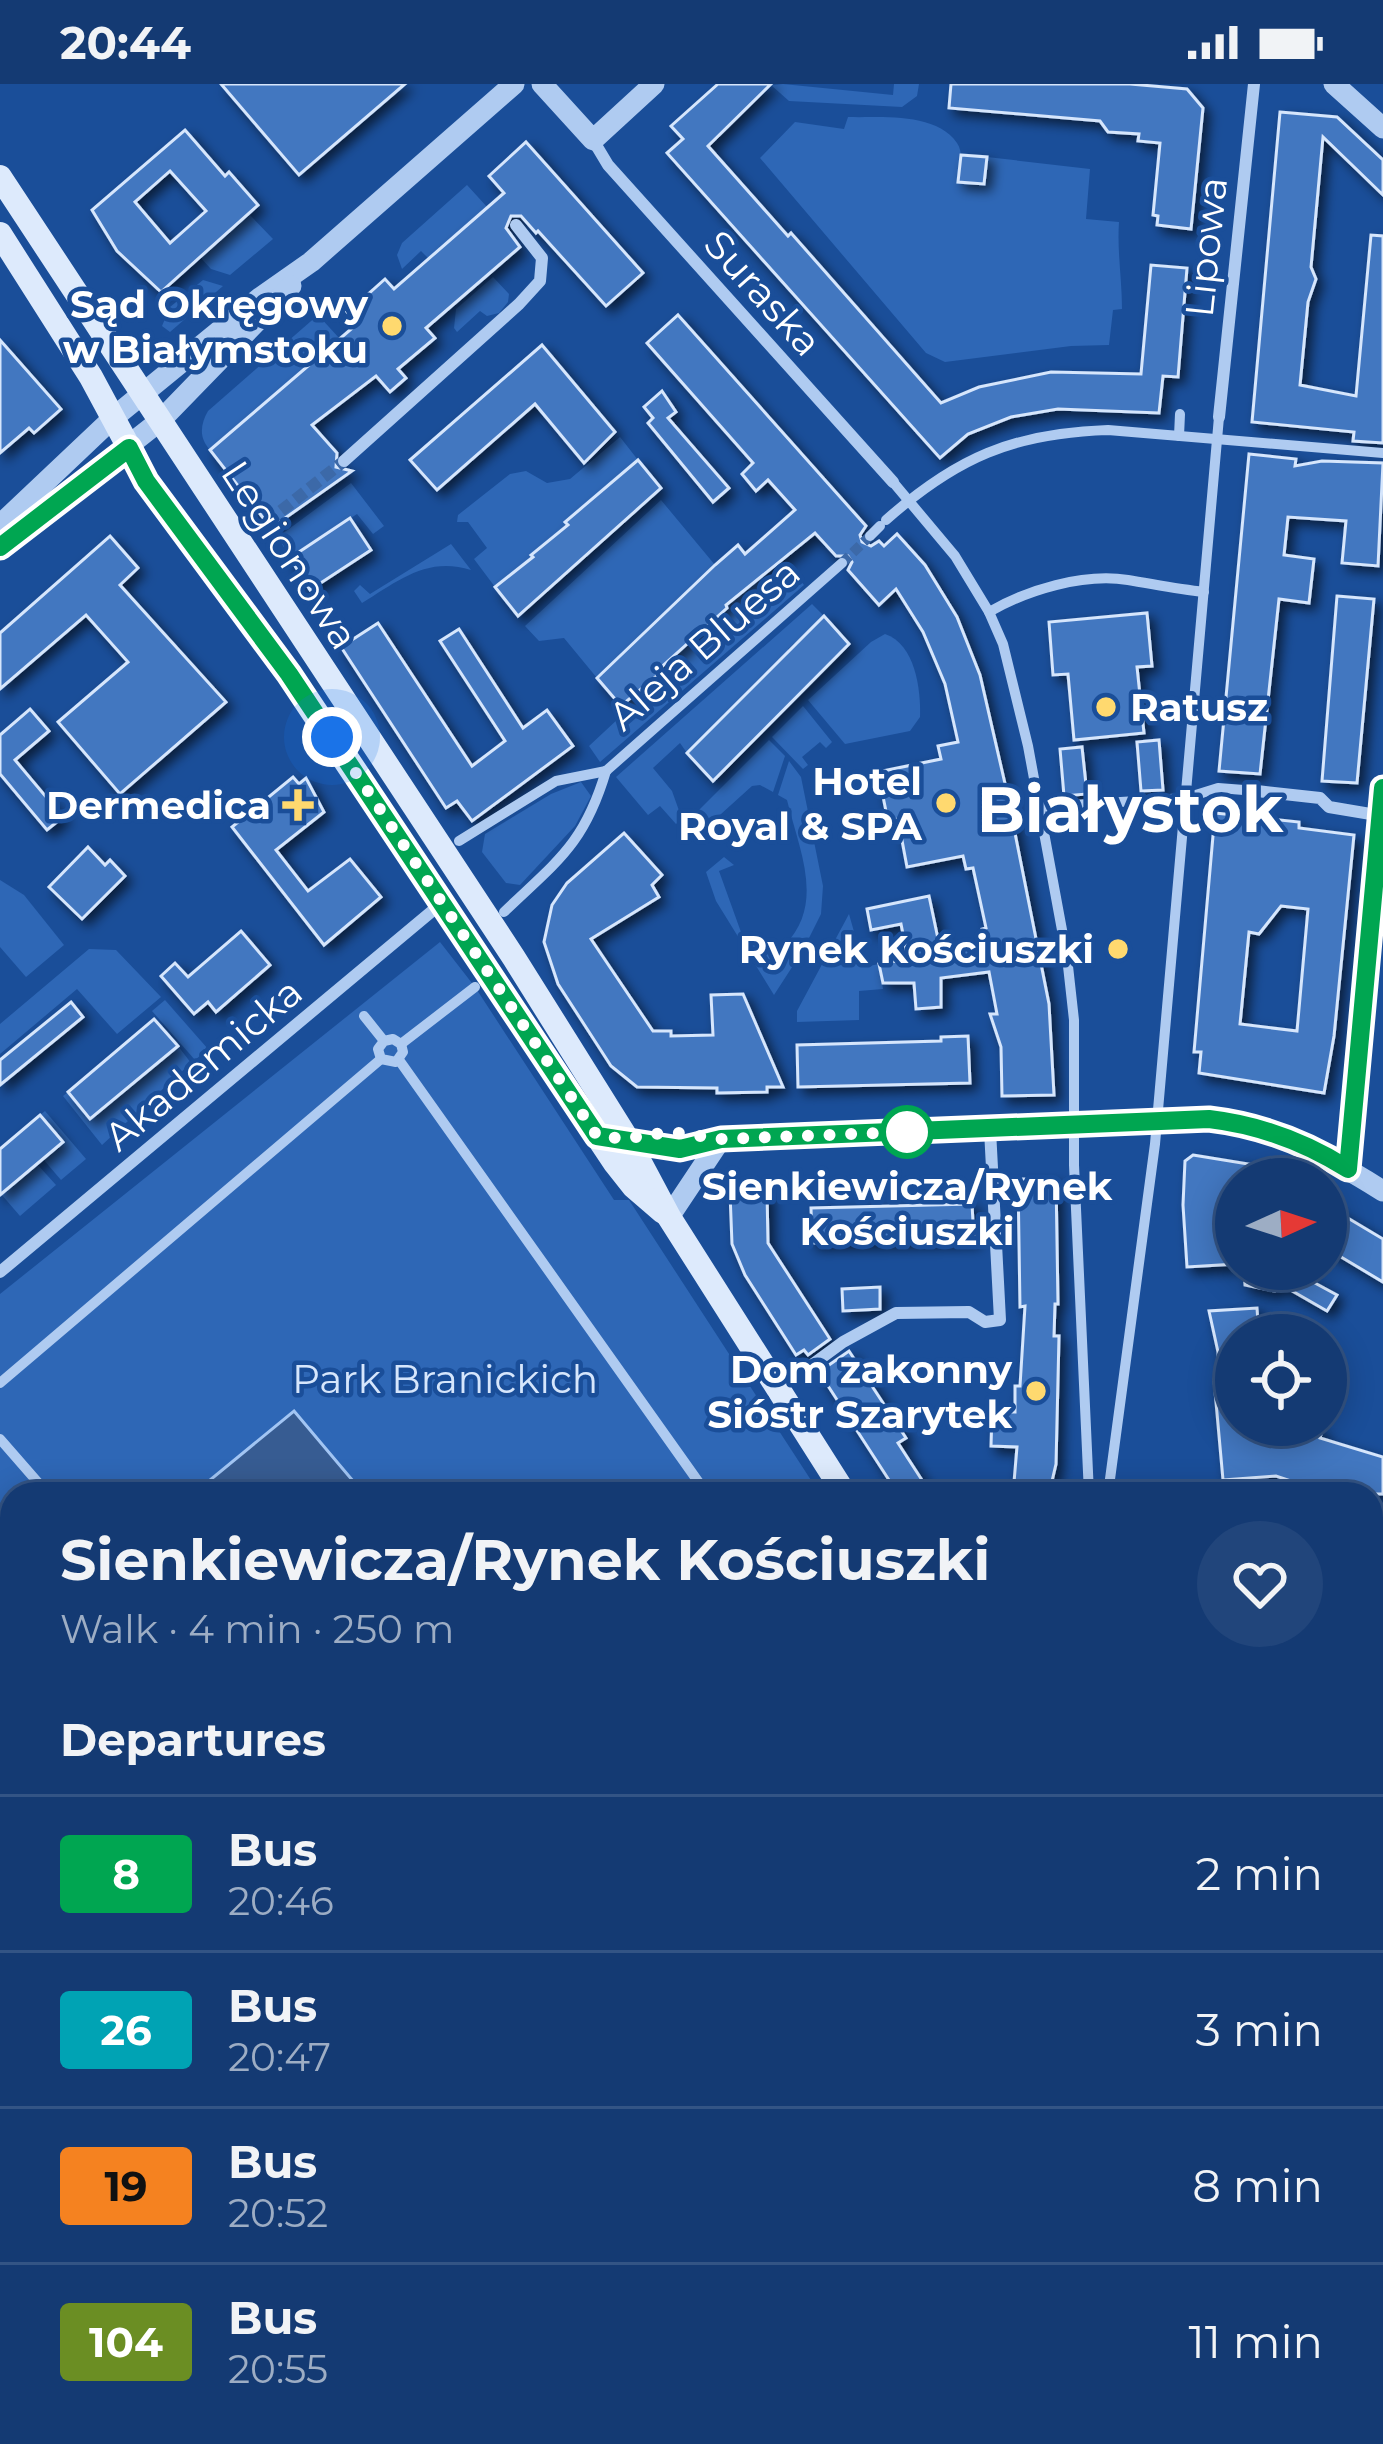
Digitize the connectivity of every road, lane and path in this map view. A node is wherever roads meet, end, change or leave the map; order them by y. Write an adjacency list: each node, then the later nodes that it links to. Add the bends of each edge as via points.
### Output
1 (514, 84): 11 (street)
2 (542, 84): 7 (street)
3 (654, 84): 7 (street)
4 (1253, 84): 14 (street, Lipowa)
5 (1334, 84): 6 (street)
6 (1383, 128)
7 (593, 140): 22 (street, Suraska)
8 (0, 177): 12 (main road, Legionowa)
9 (516, 225): 21 (street, via 542,258 540,280 471,352)
10 (0, 235): 15 (main road, Legionowa)
11 (310, 262): 12 (street); 16 (street)
12 (145, 393): 15 (street); 16 (main road, Legionowa)
13 (1180, 414): 17 (street)
14 (1219, 416): 18 (street)
15 (113, 418): 19 (main road, Legionowa); 24 (street)
16 (161, 420): 19 (street); 49 (main road, Legionowa)
17 (1179, 436): 18 (street); 23 (street, via 1108,430 1024,439 978,453)
18 (1218, 440): 20 (street); 28 (street)
19 (129, 448): 26 (street); 37 (main road, Legionowa)
20 (1383, 453)
21 (344, 461)
22 (893, 482): 23 (street)
23 (908, 500): 25 (street); 29 (street)
24 (0, 525)
25 (870, 536)
26 (0, 547)
27 (842, 563): 30 (street, Aleja Bluesa)
28 (1204, 592): 29 (street, via 1083,580); 33 (street)
29 (989, 612): 34 (street, via 1017,694)
30 (606, 771): 36 (street, via 556,781); 38 (street, via 575,844)
31 (1383, 788): 35 (street)
32 (1257, 791): 33 (street, via 1218,788); 35 (street)
33 (1186, 798): 34 (street); 45 (street)
34 (1039, 807): 46 (street, via 1072,999)
35 (1382, 816): 51 (street)
36 (459, 841)
37 (444, 902): 48 (main road, Legionowa); 54 (street, Akademicka)
38 (504, 912)
39 (475, 988): 42 (street)
40 (364, 1016): 41 (street)
41 (384, 1041): 42 (street); 43 (street)
42 (401, 1044): 44 (street)
43 (381, 1059): 44 (street); 55 (street)
44 (399, 1060): 59 (street)
45 (1157, 1119): 46 (street); 51 (street, via 1256,1127); 62 (street)
46 (1073, 1126): 47 (street); 61 (street)
47 (990, 1130): 50 (street); 56 (street, via 1000,1320 896,1313)
48 (597, 1136): 49 (street); 53 (main road, Legionowa, via 634,1187)
49 (628, 1139): 50 (street); 53 (main road, Legionowa)
50 (721, 1139): 53 (street)
51 (1348, 1169): 52 (street)
52 (1383, 1191)
53 (669, 1217): 56 (main road, Legionowa)
54 (0, 1272)
55 (0, 1383)
56 (778, 1389): 60 (main road, Legionowa)
57 (0, 1438): 58 (street)
58 (38, 1482)
59 (698, 1482)
60 (837, 1482)
61 (1088, 1482)
62 (1110, 1482)

